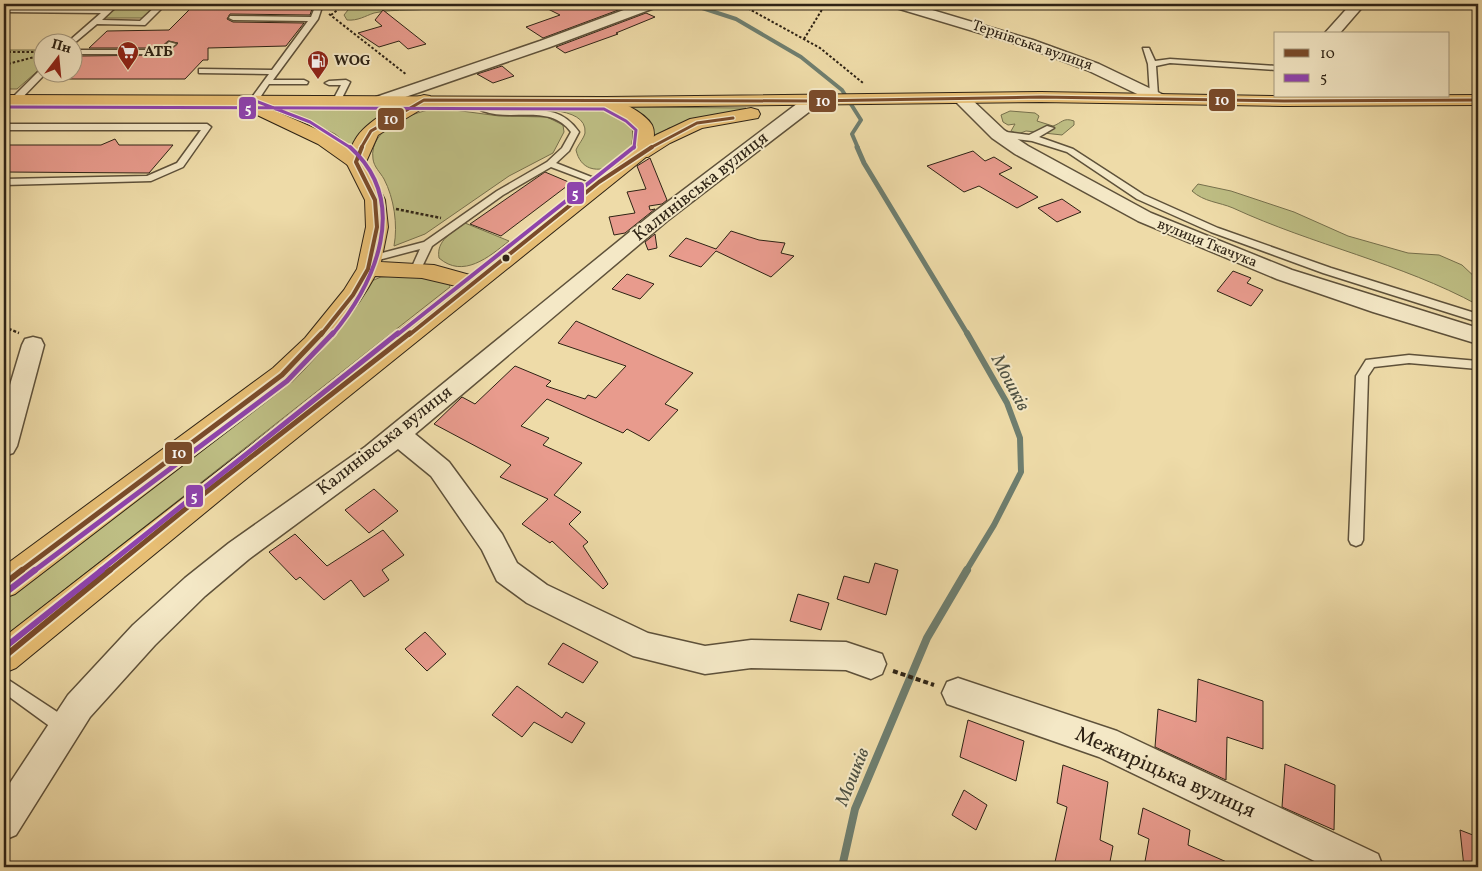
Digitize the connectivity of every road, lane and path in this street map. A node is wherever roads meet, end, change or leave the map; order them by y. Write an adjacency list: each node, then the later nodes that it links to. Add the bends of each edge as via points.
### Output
1 (34, 4): 14 (lane)
2 (72, 4): 15 (lane)
3 (115, 4): 16 (lane)
4 (162, 4): 20 (lane, via 142,23)
5 (238, 4): 6 (lane)
6 (320, 4): 17 (path); 19 (lane)
7 (345, 4): 17 (path)
8 (652, 4): 40 (street)
9 (740, 4): 23 (path)
10 (819, 4): 23 (path, via 823,8)
11 (898, 4): 41 (street, Тернівська вулиця, via 1028,43 1093,67)
12 (1358, 4): 21 (street)
13 (4, 10): 14 (lane)
14 (26, 10): 15 (lane)
15 (63, 11): 16 (lane)
16 (107, 11): 20 (lane)
17 (330, 15): 40 (path)
18 (233, 18): 19 (lane)
19 (314, 19): 34 (lane)
20 (94, 22): 22 (lane)
21 (1333, 32)
22 (82, 33)
23 (804, 39): 39 (path, via 853,73)
24 (172, 44): 27 (lane, via 163,52)
25 (1146, 50): 30 (lane)
26 (4, 52): 28 (path)
27 (82, 52)
28 (32, 53)
29 (32, 56): 31 (path)
30 (1152, 64): 32 (lane, via 1170,61); 41 (lane)
31 (4, 65)
32 (1274, 68)
33 (202, 70): 34 (lane)
34 (274, 72): 36 (lane)
35 (32, 81): 44 (lane)
36 (266, 82): 37 (lane); 46 (lane)
37 (304, 82)
38 (330, 82): 47 (lane, via 346,82)
39 (866, 86)
40 (422, 94): 47 (main road, via 382,100); 50 (main road); 58 (main road, via 371,131)
41 (1158, 97): 42 (main road); 49 (main road)
42 (1274, 98)
43 (1299, 98): 52 (main road)
44 (10, 100): 45 (main road)
45 (231, 100): 46 (main road); 58 (main road, via 324,140)
46 (254, 100): 47 (main road)
47 (337, 100)
48 (821, 100): 49 (main road); 51 (main road); 57 (main road, via 697,124); 72 (street, Калинівська вулиця, via 660,217)
49 (963, 100): 55 (street, вулиця Ткачука)
50 (472, 101): 51 (main road); 59 (lane, via 486,109 559,116 571,123 575,132 566,150)
51 (606, 102): 57 (main road, via 630,114 643,126)
52 (1477, 102)
53 (4, 127): 60 (lane, via 207,127 180,165 148,178)
54 (1050, 128): 56 (lane)
55 (998, 134): 56 (lane); 69 (street, вулиця Ткачука, via 1078,183 1170,230 1250,263)
56 (1032, 137): 68 (lane, via 1086,159 1136,195 1178,215 1250,244)
57 (641, 153): 61 (main road)
58 (356, 162): 65 (main road, via 375,200 377,227)
59 (550, 164): 61 (lane); 64 (lane, via 500,193)
60 (4, 182)
61 (599, 182): 67 (main road)
62 (388, 207): 63 (path)
63 (442, 218)
64 (428, 244): 65 (lane); 66 (lane)
65 (369, 264): 66 (main road); 75 (main road, via 353,295 314,344 282,374)
66 (416, 269): 67 (main road, via 447,273)
67 (474, 284): 76 (main road, via 205,493)
68 (1478, 318)
69 (1478, 336)
70 (33, 345): 73 (street)
71 (1478, 365): 74 (lane, via 1409,359 1370,363 1362,376)
72 (397, 434): 77 (street, via 440,469 492,542 507,572 537,594 644,646 705,660 751,654 829,655 846,656); 82 (street, Калинівська вулиця, via 194,587 144,635 79,706)
73 (4, 446)
74 (1356, 540)
75 (4, 584)
76 (4, 657)
77 (871, 664)
78 (901, 673): 79 (path)
79 (918, 679)
80 (4, 684): 82 (lane)
81 (958, 693): 84 (street, Межиріцька вулиця, via 1105,743)
82 (66, 728): 83 (street, Калинівська вулиця)
83 (4, 822)
84 (1365, 867)

